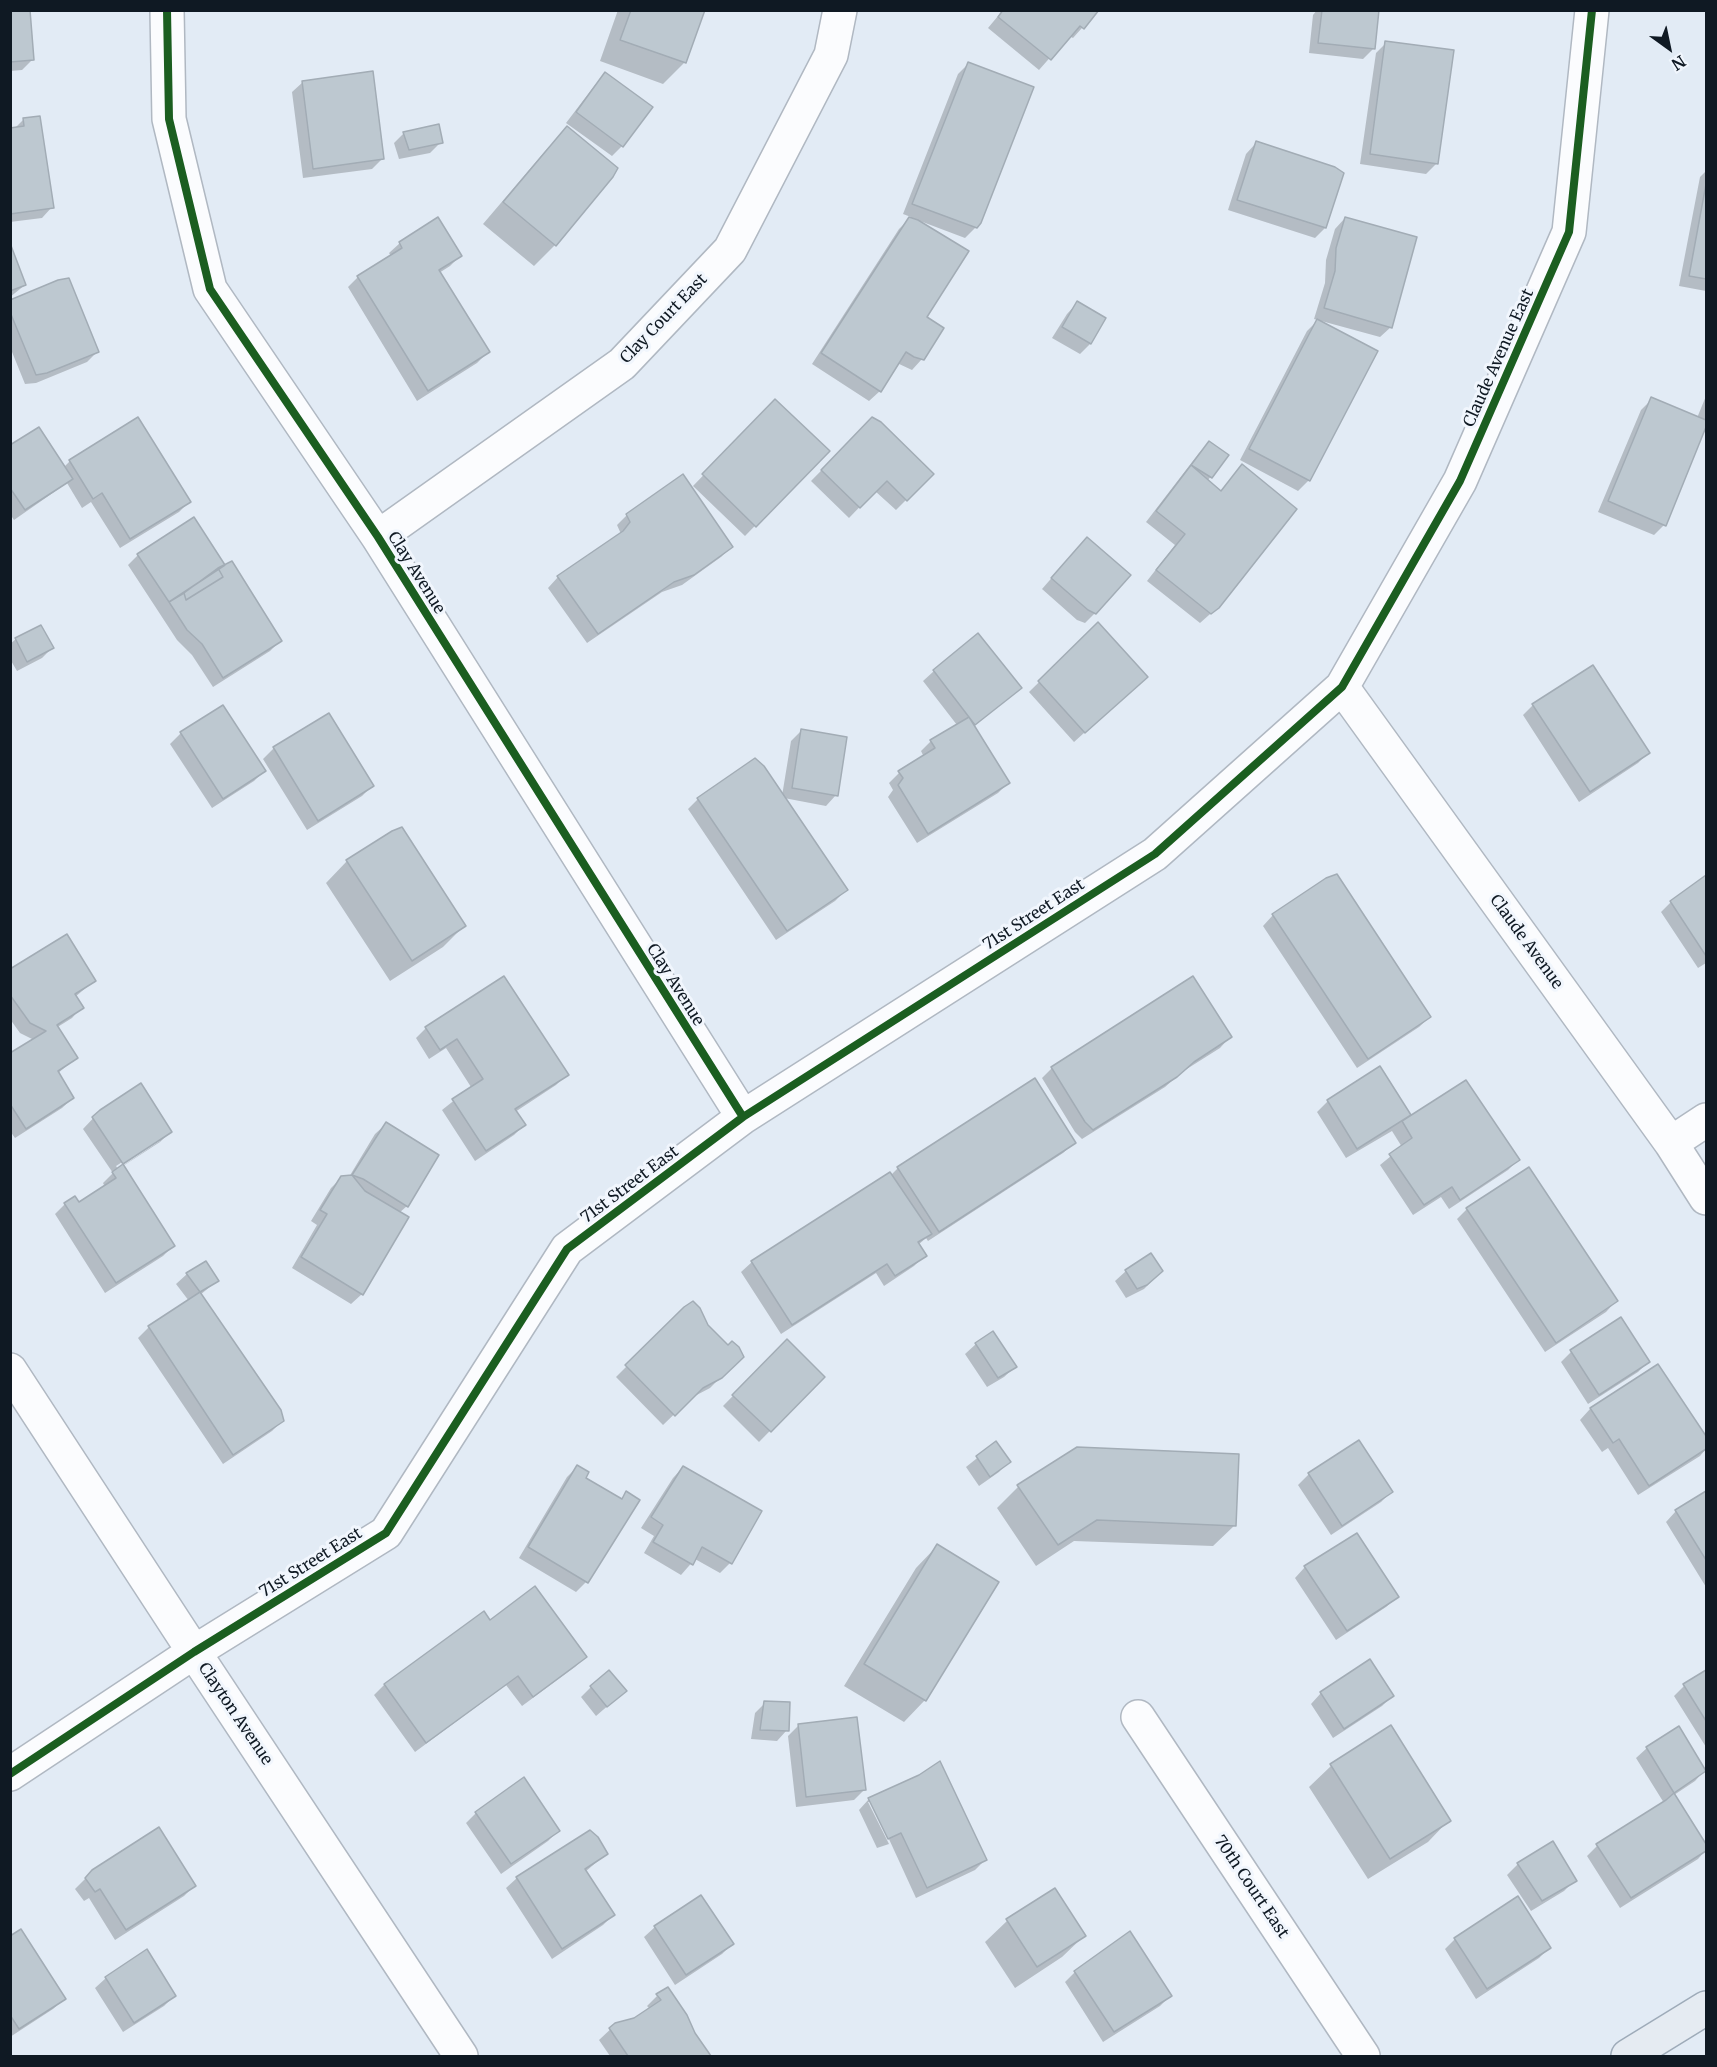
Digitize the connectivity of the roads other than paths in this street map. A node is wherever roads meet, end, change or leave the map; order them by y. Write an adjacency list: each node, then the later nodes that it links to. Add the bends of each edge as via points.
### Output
1 (167, 10): 4 (street, Clay Avenue, via 169,119 210,289)
2 (840, 10): 4 (street, Clay Court East, via 831,55 730,250 622,364)
3 (1592, 10): 5 (street, Claude Avenue East, via 1569,232 1460,481)
4 (378, 537): 6 (street, Clay Avenue)
5 (1342, 687): 6 (street, 71st Street East, via 1155,854); 8 (street, Claude Avenue)
6 (743, 1117): 11 (street, 71st Street East, via 567,1249 386,1533)
7 (1707, 1120): 8 (street)
8 (1671, 1143): 9 (street, Claude Avenue)
9 (1707, 1198)
10 (10, 1370): 11 (street, Clayton Avenue)
11 (194, 1652): 13 (street, 71st Street East); 15 (street, Clayton Avenue)
12 (1138, 1717): 16 (street, 70th Court East)
13 (10, 1774)
14 (1707, 2008): 17 (main road)
15 (461, 2056)
16 (1363, 2056)
17 (1628, 2056)

